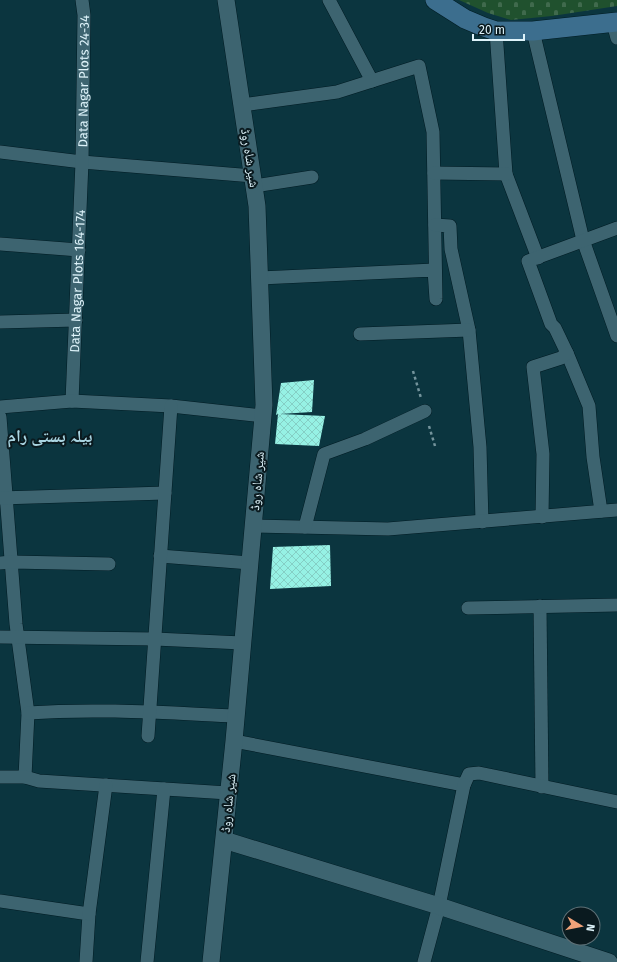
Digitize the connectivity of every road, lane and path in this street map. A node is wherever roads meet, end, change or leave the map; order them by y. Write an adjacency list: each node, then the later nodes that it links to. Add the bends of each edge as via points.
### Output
1 (82, 0): 11 (street, Data Nagar Plots 24-34)
2 (226, 0): 9 (street, شیر شاہ روڈ)
3 (329, 0): 8 (street)
4 (435, 0): 6 (main road, via 465,19)
5 (616, 28): 7 (main road)
6 (496, 31): 7 (main road); 13 (street)
7 (533, 31): 18 (street)
8 (372, 81): 9 (street, via 337,92); 12 (street, via 419,66 433,132)
9 (242, 105): 15 (street, شیر شاہ روڈ)
10 (0, 152): 11 (street)
11 (82, 162): 15 (street); 20 (street, Data Nagar Plots 164-174)
12 (434, 173): 13 (street); 16 (street)
13 (506, 174): 21 (street)
14 (312, 177): 15 (street)
15 (254, 181): 22 (street, شیر شاہ روڈ)
16 (435, 225): 22 (street, via 436,299 434,270); 25 (street, via 450,226 451,249)
17 (617, 228): 18 (street)
18 (583, 240): 21 (street); 27 (street)
19 (0, 244): 20 (street)
20 (78, 250): 23 (street, Data Nagar Plots 164-174)
21 (538, 258): 28 (street, via 528,261 551,324)
22 (260, 278): 33 (street, شیر شاہ روڈ)
23 (76, 320): 24 (street); 29 (street, Data Nagar Plots 164-174)
24 (0, 322)
25 (469, 330): 26 (street); 40 (street, via 480,447)
26 (360, 334)
27 (617, 336)
28 (567, 353): 38 (street, via 589,406); 39 (street, via 561,358 533,367 543,454)
29 (72, 401): 30 (street); 31 (street)
30 (171, 406): 33 (street); 35 (street)
31 (0, 407)
32 (425, 411): 42 (street, via 366,439 324,454)
33 (263, 416): 41 (street, شیر شاہ روڈ)
34 (0, 417): 36 (street)
35 (165, 493): 36 (street); 43 (street)
36 (3, 498): 44 (street)
37 (617, 510): 38 (street)
38 (601, 511): 39 (street)
39 (542, 517): 40 (street)
40 (482, 522): 42 (street, via 388,529)
41 (253, 526): 42 (street); 45 (street, شیر شاہ روڈ)
42 (305, 527)
43 (160, 556): 45 (street); 52 (street)
44 (6, 563): 46 (street); 51 (street)
45 (250, 563): 53 (street, شیر شاہ روڈ)
46 (110, 564)
47 (540, 606): 48 (street); 49 (street); 63 (street)
48 (617, 606)
49 (468, 608)
50 (0, 637): 51 (street)
51 (18, 637): 52 (street); 55 (street)
52 (155, 639): 53 (street); 54 (street)
53 (242, 643): 56 (street, شیر شاہ روڈ)
54 (150, 712): 55 (street); 56 (street); 57 (street)
55 (28, 713): 60 (street)
56 (235, 716): 58 (street, شیر شاہ روڈ)
57 (148, 736)
58 (234, 742): 62 (street); 65 (street, شیر شاہ روڈ)
59 (0, 777): 60 (street)
60 (25, 777): 61 (street, via 39,781)
61 (106, 785): 64 (street); 70 (street)
62 (464, 785): 63 (street, via 469,774 479,773); 69 (street)
63 (542, 787): 66 (street)
64 (164, 789): 65 (street); 72 (street)
65 (228, 793): 67 (street, شیر شاہ روڈ)
66 (617, 802)
67 (224, 840): 69 (street); 73 (street, شیر شاہ روڈ)
68 (0, 901): 70 (street)
69 (439, 906): 74 (street); 75 (street)
70 (89, 914): 71 (street)
71 (86, 962)
72 (148, 962)
73 (211, 962)
74 (424, 962)
75 (609, 962)

